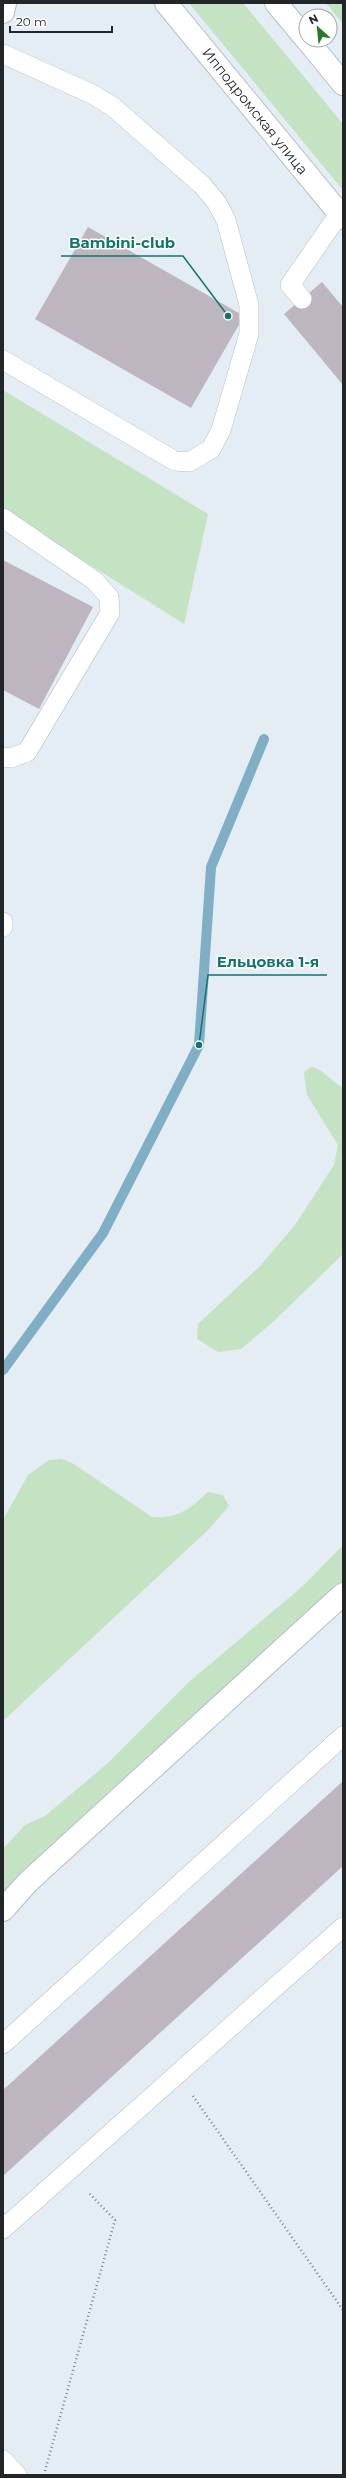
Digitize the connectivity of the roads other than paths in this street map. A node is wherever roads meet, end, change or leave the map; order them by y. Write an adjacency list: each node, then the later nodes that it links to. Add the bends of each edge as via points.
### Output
1 (6, 3): 4 (main road)
2 (166, 3): 9 (main road, Ипподромская улица)
3 (276, 3): 5 (main road)
4 (3, 12)
5 (298, 30)
6 (313, 48): 8 (main road)
7 (3, 54): 11 (lane, via 92,94 112,106 202,184 226,220 249,305 249,334 221,430 211,449 189,462 175,462)
8 (343, 84)
9 (341, 216): 10 (lane, via 290,285)
10 (302, 299)
11 (3, 360)
12 (3, 518): 13 (lane, via 95,581 109,596 110,613 27,752 11,758)
13 (3, 757)
14 (3, 922): 15 (lane)
15 (3, 927)
16 (343, 1594): 18 (main road, via 34,1877)
17 (343, 1736): 20 (lane)
18 (3, 1910)
19 (343, 1926): 21 (lane)
20 (3, 2044)
21 (3, 2229)
22 (3, 2460): 23 (lane)
23 (17, 2475)

